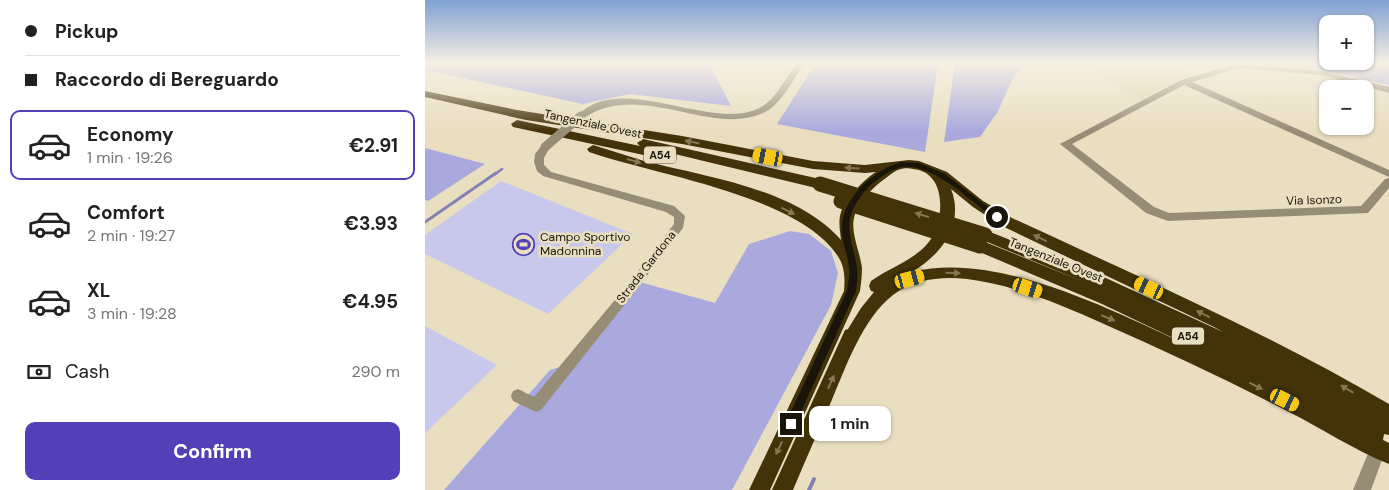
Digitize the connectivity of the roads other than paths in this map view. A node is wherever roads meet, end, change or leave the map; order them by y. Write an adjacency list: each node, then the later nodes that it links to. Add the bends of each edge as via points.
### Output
1 (784, 86): 18 (street, Strada Gardona, bridge, via 764,109 753,114 732,115 623,101 597,107 581,116 539,154 540,168 547,174 670,209 680,216 678,226 633,286 536,405)
2 (1177, 86): 13 (street, Via Isonzo, via 1065,144 1151,210 1168,218 1365,210)
3 (1193, 86): 12 (street)
4 (1372, 86): 5 (street)
5 (1389, 90)
6 (425, 93): 8 (highway, Tangenziale Ovest / A54)
7 (425, 104): 9 (highway, Tangenziale Ovest / A54)
8 (517, 114): 10 (highway, one-way to 8, via 865,169 813,164); 14 (highway, Tangenziale Ovest / A54)
9 (504, 121): 14 (highway, Tangenziale Ovest / A54); 16 (highway, one-way to 16, via 642,164 745,191 769,201 827,235 845,254)
10 (901, 164): 11 (highway); 16 (highway, via 870,182 848,212 846,233)
11 (929, 168): 17 (highway, via 948,196 949,215 944,231 925,256 884,280 873,291); 19 (highway, one-way to 11, via 1332,380 1220,322 1007,222)
12 (1389, 174)
13 (1389, 181)
14 (818, 188): 15 (highway, Tangenziale Ovest / A54, bridge)
15 (982, 241): 20 (highway, Tangenziale Ovest / A54, via 1102,283 1288,370); 21 (highway, Tangenziale Ovest / A54, via 1189,337)
16 (853, 278): 17 (highway)
17 (839, 342): 22 (highway, one-way to 22, via 875,300 901,282 946,272 998,279 1084,308 1149,336 1309,411); 23 (highway, one-way to 23); 24 (highway, one-way to 17)
18 (518, 396)
19 (1389, 414)
20 (1389, 426)
21 (1389, 442)
22 (1382, 455): 25 (street)
23 (759, 490)
24 (782, 490)
25 (1363, 490)

